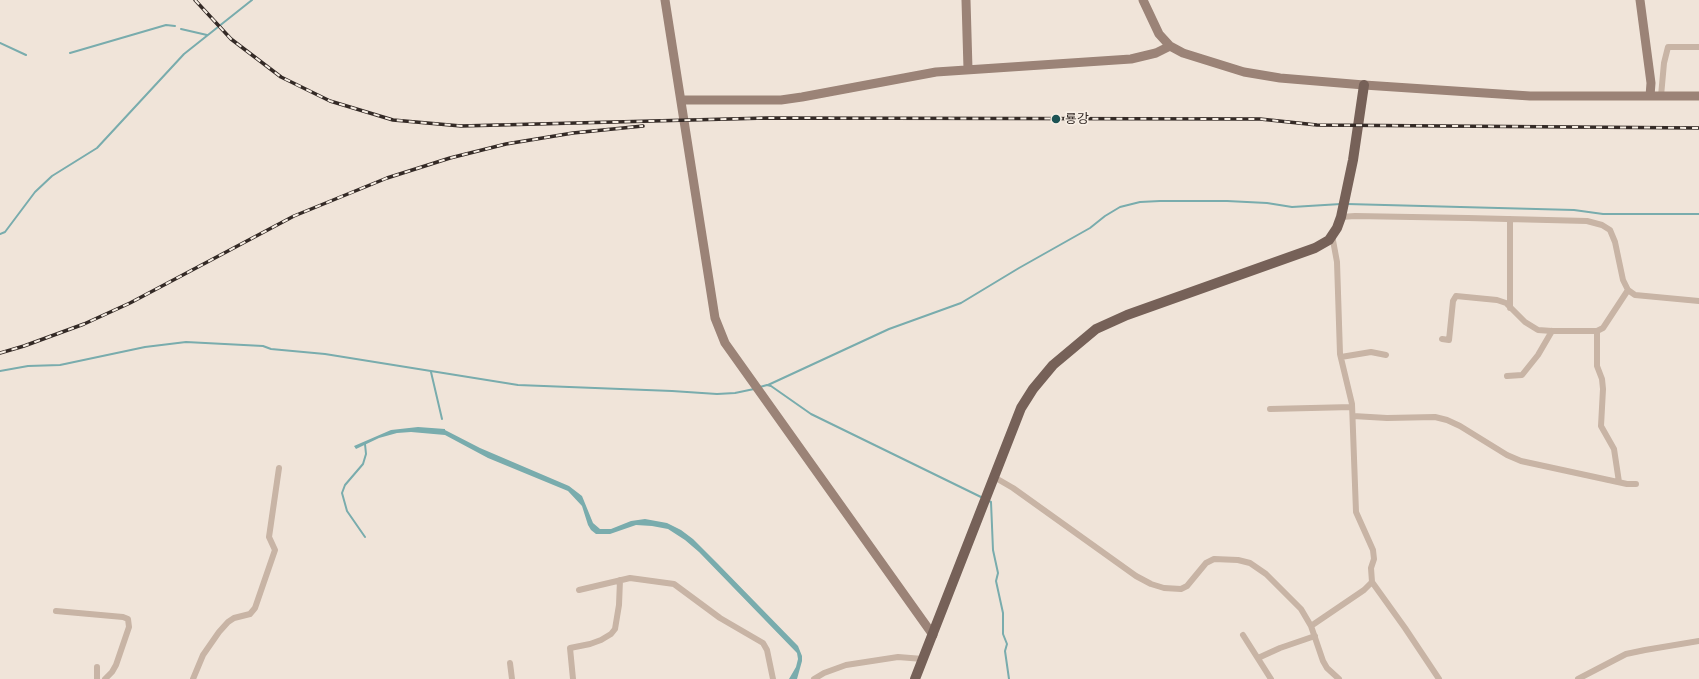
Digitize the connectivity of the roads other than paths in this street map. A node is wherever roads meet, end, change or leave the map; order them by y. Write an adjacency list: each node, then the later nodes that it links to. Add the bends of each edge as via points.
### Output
1 (665, 0): 12 (street)
2 (966, 0): 7 (street)
3 (1143, 0): 5 (street, via 1159,34)
4 (1640, 0): 9 (street, via 1651,82)
5 (1170, 46): 7 (street, via 1156,53 1131,59); 8 (street, via 1183,53 1244,72 1280,78)
6 (1699, 47): 10 (street, via 1668,47)
7 (968, 69): 12 (street, via 900,78 802,98)
8 (1364, 85): 9 (street, via 1530,96); 13 (main road)
9 (1650, 96): 10 (street)
10 (1661, 96): 11 (street)
11 (1699, 96)
12 (681, 100): 37 (street, via 715,318 725,343)
13 (1343, 208): 14 (street, via 1355,216); 15 (main road)
14 (1510, 219): 16 (street, via 1587,221 1602,225 1610,230 1616,242 1623,280); 18 (street)
15 (1332, 235): 23 (street, via 1337,262 1338,336); 29 (main road, via 1315,248 1127,315 1096,329 1053,365 1033,389 1021,408)
16 (1628, 290): 17 (street, via 1635,295); 19 (street, via 1603,328)
17 (1699, 301)
18 (1510, 308): 20 (street, via 1538,330); 21 (street, via 1497,300 1456,296 1453,301 1450,340)
19 (1596, 331): 20 (street); 30 (street, via 1597,366 1602,379 1601,426 1614,449)
20 (1552, 332): 24 (street, via 1522,375)
21 (1442, 339)
22 (1386, 355): 23 (street, via 1371,352)
23 (1341, 357): 25 (street)
24 (1507, 376)
25 (1352, 407): 26 (street); 27 (street)
26 (1270, 410)
27 (1353, 416): 30 (street, via 1435,417 1460,426 1521,461); 33 (street, via 1354,498 1356,512 1373,550)
28 (279, 468): 47 (street, via 270,537 275,550 255,608 250,614 228,622 219,632 203,655)
29 (994, 477): 36 (street, via 1150,584 1181,589 1187,586 1206,563 1214,559 1250,563 1266,574 1295,603); 37 (main road)
30 (1619, 482): 31 (street)
31 (1636, 484)
32 (620, 580): 34 (street); 49 (street, via 615,629 601,640 570,648); 50 (street, via 630,578 666,582 679,587 720,618 763,643)
33 (1372, 582): 36 (street); 55 (street)
34 (579, 590)
35 (56, 611): 46 (street, via 128,619 129,627 116,665)
36 (1311, 626): 39 (street)
37 (933, 635): 42 (main road)
38 (1243, 635): 41 (street)
39 (1315, 636): 41 (street); 54 (street, via 1323,661)
40 (1699, 641): 56 (street, via 1626,654)
41 (1258, 658): 53 (street)
42 (923, 659): 51 (street, via 898,657 846,665); 52 (main road)
43 (510, 663): 48 (street)
44 (97, 667): 45 (street)
45 (98, 679)
46 (105, 679)
47 (193, 679)
48 (512, 679)
49 (573, 679)
50 (773, 679)
51 (814, 679)
52 (915, 679)
53 (1271, 679)
54 (1339, 679)
55 (1439, 679)
56 (1578, 679)

